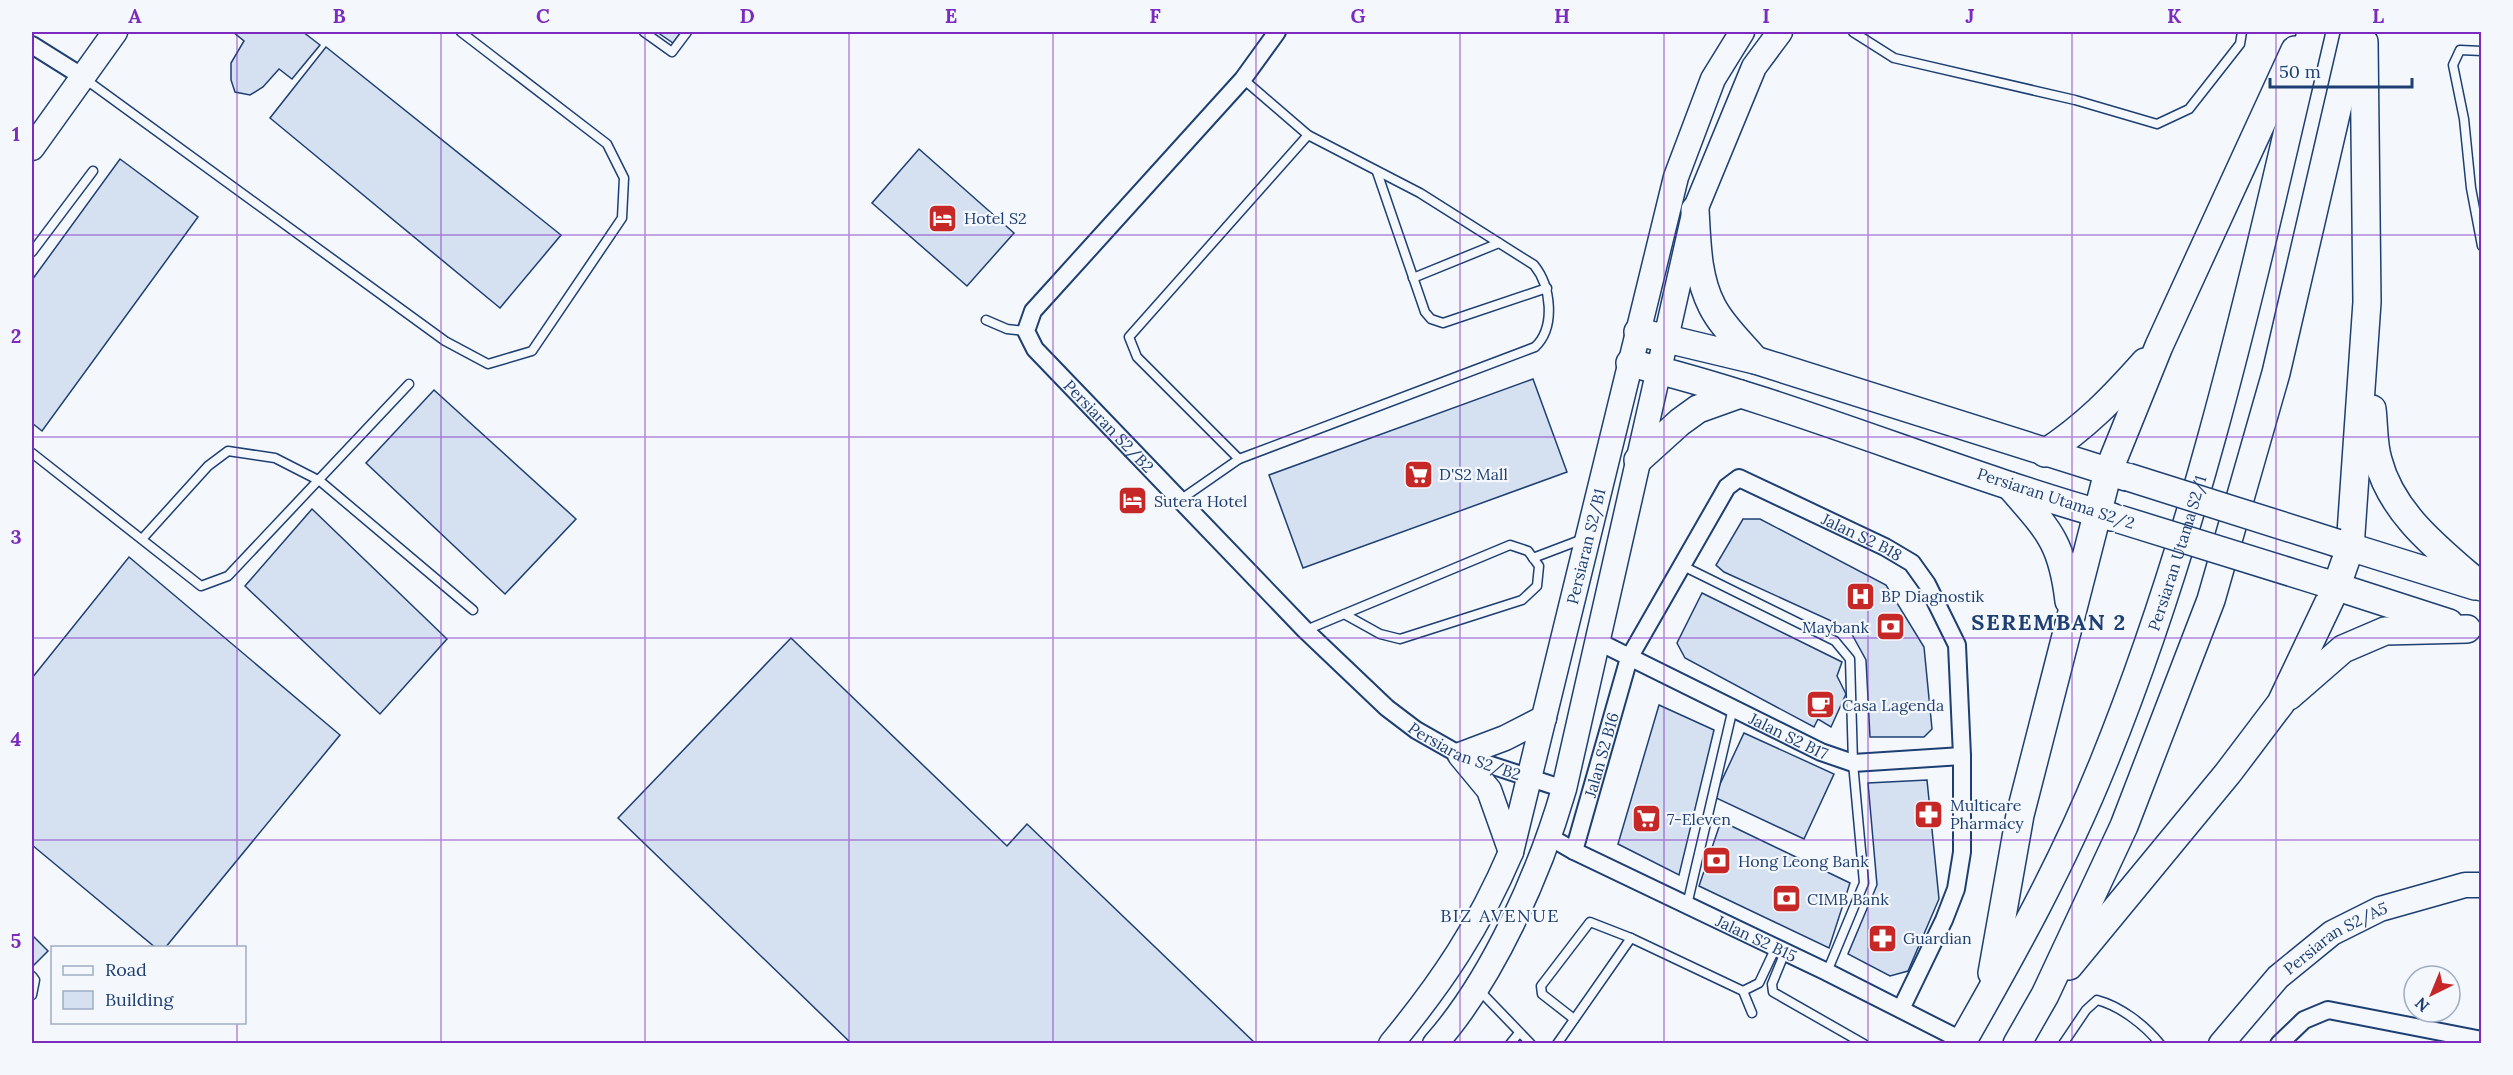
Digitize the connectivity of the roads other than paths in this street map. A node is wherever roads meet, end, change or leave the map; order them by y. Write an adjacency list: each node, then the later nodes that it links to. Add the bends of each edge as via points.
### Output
1 (115, 32): 16 (street)
2 (461, 32): 16 (lane, via 607,144 624,178 622,218 532,351 488,364 445,341)
3 (644, 32): 4 (lane, via 672,52)
4 (687, 32)
5 (1742, 32): 30 (street, Persiaran S2/B1, via 1713,79 1676,177)
6 (1780, 32): 22 (street, Persiaran S2/B1, via 1754,67)
7 (1853, 32): 8 (lane, via 1894,58 2074,100 2157,124 2188,109 2240,44)
8 (2242, 32)
9 (2303, 32): 33 (main road)
10 (2311, 32): 82 (main road, Persiaran Utama S2/1, via 2235,357 2176,562 2104,764 2056,871)
11 (2355, 32): 83 (main road, via 2276,373 2211,600 2124,826)
12 (2364, 32): 32 (main road)
13 (1273, 33): 17 (street)
14 (32, 45): 16 (street)
15 (2481, 51): 24 (lane, via 2460,50 2453,64)
16 (83, 77): 19 (street)
17 (1244, 79): 18 (lane); 29 (street, via 1033,311)
18 (1308, 135): 21 (lane); 41 (lane, via 1130,337 1137,357)
19 (32, 148)
20 (93, 171): 25 (lane)
21 (1377, 172): 23 (lane, via 1420,193); 26 (lane)
22 (1695, 210): 31 (street, Persiaran S2/B1); 34 (main road, via 1704,289 1713,308)
23 (1499, 243): 26 (lane); 27 (lane, via 1534,265)
24 (2481, 246)
25 (32, 252)
26 (1413, 278): 27 (lane, via 1425,312 1443,323)
27 (1546, 288): 41 (lane, via 1549,328 1535,347)
28 (986, 320): 29 (lane, via 1007,329)
29 (1026, 331): 46 (street, Persiaran S2/B2, via 1035,349)
30 (1638, 332): 31 (main road); 35 (street, Persiaran S2/B1)
31 (1666, 339): 34 (main road); 36 (street, Persiaran S2/B1)
32 (2364, 339): 50 (main road); 54 (main road, via 2377,459 2389,489 2422,535)
33 (2159, 346): 40 (main road, via 2102,410); 43 (main road)
34 (1755, 360): 40 (main road)
35 (1630, 363): 36 (main road, Persiaran Utama S2/2); 48 (street, Persiaran S2/B1)
36 (1658, 370): 38 (main road, Persiaran Utama S2/2); 42 (street, Persiaran S2/B1)
37 (409, 384): 44 (lane)
38 (1740, 394): 42 (main road, via 1698,409); 45 (main road, Persiaran Utama S2/2, via 1858,431)
39 (32, 453): 49 (lane)
40 (2045, 453): 43 (main road)
41 (1239, 459): 46 (lane)
42 (1638, 460): 60 (street, Persiaran S2/B1)
43 (2118, 474): 47 (main road); 50 (main road, bridge)
44 (320, 481): 49 (lane, via 275,458 228,451 208,466); 49 (lane, via 228,576 201,586); 55 (lane)
45 (2010, 486): 47 (main road, Persiaran Utama S2/2); 57 (main road, via 2057,545 2065,569)
46 (1180, 500): 58 (street, Persiaran S2/B2)
47 (2108, 515): 53 (main road, Persiaran Utama S2/2, bridge); 57 (main road)
48 (1588, 538): 51 (lane); 64 (street, Persiaran S2/B1)
49 (142, 539)
50 (2343, 546): 53 (main road); 54 (main road)
51 (1533, 558): 56 (lane, via 1528,551 1510,545); 56 (lane, via 1539,566 1537,586 1522,600 1400,639 1380,634)
52 (1683, 566): 61 (street, Jalan S2 B18); 66 (street, Jalan S2 B18, via 1727,487 1739,478 1912,563 1927,584 1957,645); 67 (lane, via 1835,641 1843,649 1850,658)
53 (2330, 584): 59 (main road, Persiaran Utama S2/2); 62 (main road)
54 (2481, 588)
55 (473, 610)
56 (1344, 614): 58 (lane)
57 (2071, 615): 82 (main road, via 2020,815)
58 (1305, 630): 65 (street, Persiaran S2/B2, via 1387,708)
59 (2474, 631): 62 (main road, via 2385,631 2343,649)
60 (1597, 641): 61 (street, Jalan S2 B17); 69 (street, Persiaran S2/B1)
61 (1629, 658): 63 (street, Jalan S2 B17); 71 (street, Jalan S2 B16)
62 (2281, 703): 83 (main road)
63 (1732, 708): 67 (street, Jalan S2 B17, via 1821,752); 74 (lane)
64 (1544, 718): 65 (street); 68 (street, Persiaran S2/B1)
65 (1460, 755): 68 (street, Persiaran S2/B2); 72 (street, via 1489,790)
66 (1962, 756): 67 (street, Jalan S2 B17); 84 (street, Jalan S2 B18, via 1962,852 1956,889)
67 (1853, 763): 77 (lane, via 1864,883)
68 (1529, 777): 69 (street, Persiaran S2/B2); 72 (street, Persiaran S2/B1)
69 (1564, 789): 70 (street, Persiaran S2/B1)
70 (1550, 837): 71 (street, Jalan S2 B15); 79 (street, Persiaran S2/B1)
71 (1574, 851): 74 (street, Jalan S2 B15)
72 (1511, 852): 90 (street, Persiaran S2/B1, via 1488,905 1455,960)
73 (2481, 885): 99 (street, Persiaran S2/A5, via 2465,885 2379,909 2332,933 2278,977)
74 (1687, 906): 76 (street, Jalan S2 B15)
75 (1631, 938): 80 (lane); 86 (lane); 86 (lane, via 1590,922 1541,986 1542,994)
76 (1781, 950): 77 (street, Jalan S2 B15); 80 (lane, via 1759,983); 95 (lane, via 1773,992)
77 (1827, 972): 84 (street, Jalan S2 B15)
78 (32, 976): 81 (lane)
79 (1476, 987): 87 (lane); 91 (street, Persiaran S2/B1)
80 (1743, 991): 85 (lane)
81 (32, 995)
82 (1989, 995): 89 (main road, Persiaran Utama S2/1)
83 (2045, 995): 96 (main road)
84 (1901, 1009): 89 (street, Jalan S2 B15)
85 (1752, 1013)
86 (1574, 1019): 94 (lane)
87 (1519, 1033): 92 (lane); 93 (lane)
88 (2474, 1040): 100 (street, via 2328,1010 2304,1020)
89 (1962, 1042)
90 (1391, 1044)
91 (1435, 1044)
92 (1510, 1044)
93 (1531, 1044)
94 (1557, 1044)
95 (1864, 1044)
96 (2017, 1044)
97 (2063, 1044): 98 (lane, via 2097,1000 2110,1003)
98 (2160, 1044)
99 (2221, 1044)
100 (2279, 1044)

